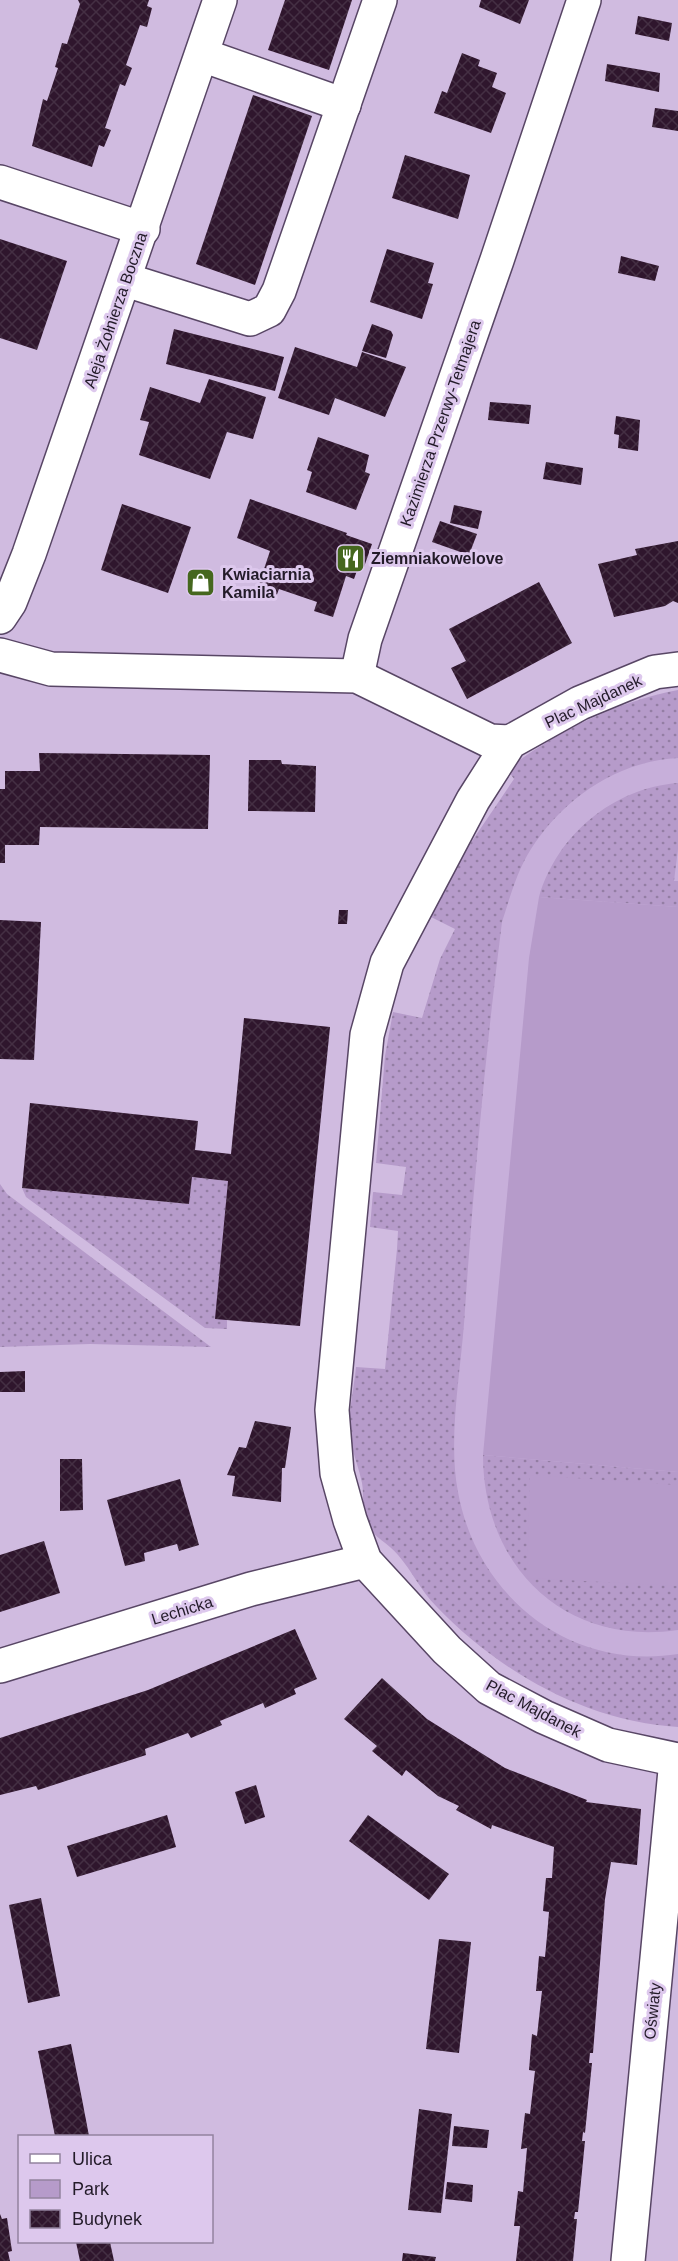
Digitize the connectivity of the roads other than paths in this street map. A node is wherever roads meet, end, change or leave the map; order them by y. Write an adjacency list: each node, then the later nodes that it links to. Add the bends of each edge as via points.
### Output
1 (220, 0): 4 (street, Aleja Żołnierza Boczna)
2 (380, 0): 5 (street)
3 (584, 0): 12 (street, Kazimierza Przerwy-Tetmajera, via 365,639)
4 (202, 56): 5 (street); 7 (street, Aleja Żołnierza Boczna)
5 (344, 105): 8 (street, via 279,291 268,310 250,320)
6 (0, 182): 7 (street)
7 (143, 229): 8 (street, Aleja Żołnierza Boczna)
8 (126, 280): 9 (street, Aleja Żołnierza Boczna, via 29,554)
9 (0, 617)
10 (0, 655): 12 (street, via 51,669)
11 (678, 669): 13 (street, Plac Majdanek, via 655,672 590,699)
12 (357, 676): 13 (street, via 490,741)
13 (510, 742): 14 (street, via 468,810 387,963 367,1035 332,1410 337,1473)
14 (365, 1561): 15 (street, Lechicka, via 251,1589); 16 (street, Plac Majdanek, via 447,1650 489,1688 608,1746)
15 (0, 1666)
16 (677, 1760): 17 (street, Oświaty)
17 (628, 2261)

